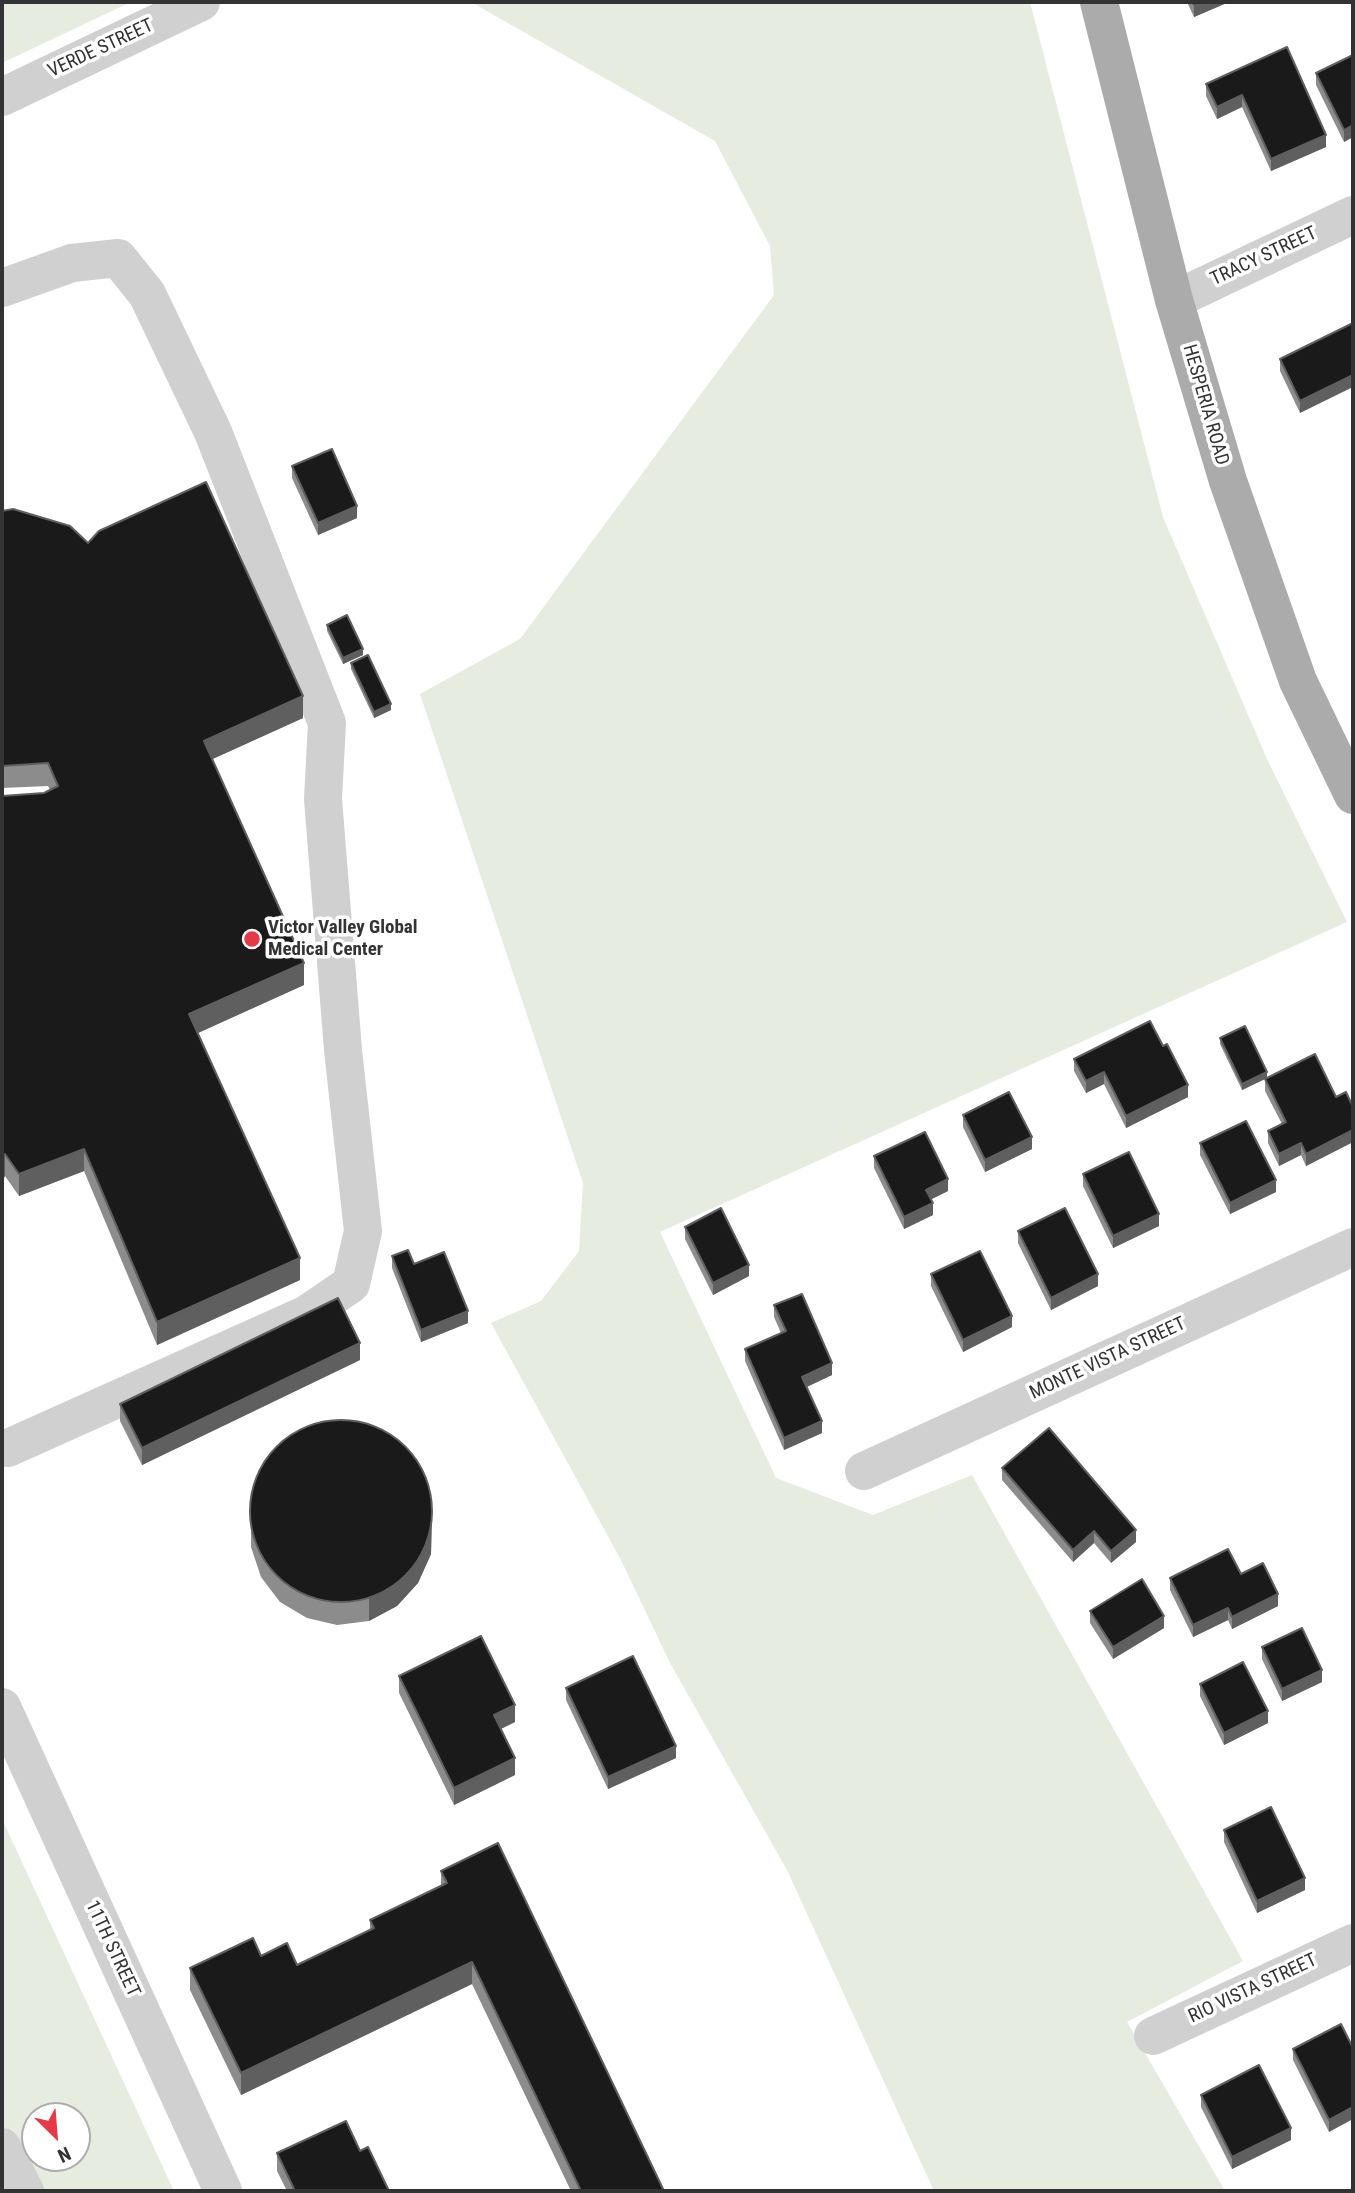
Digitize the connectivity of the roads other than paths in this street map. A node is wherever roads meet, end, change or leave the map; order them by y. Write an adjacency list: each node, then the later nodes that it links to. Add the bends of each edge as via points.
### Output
1 (201, 2): 3 (street, VERDE STREET)
2 (1099, 2): 6 (main road, HESPERIA ROAD)
3 (2, 97)
4 (1353, 215): 6 (street, TRACY STREET)
5 (2, 288): 9 (street, via 72,263 118,258 147,294 213,432 327,723 323,799 363,1231 351,1283 307,1314)
6 (1174, 300): 7 (main road, HESPERIA ROAD, via 1228,481 1298,681)
7 (1353, 795)
8 (1353, 1247): 10 (street, MONTE VISTA STREET)
9 (4, 1445)
10 (864, 1471)
11 (2, 1707): 16 (street, 11TH STREET)
12 (1353, 1943): 13 (street, RIO VISTA STREET)
13 (1153, 2036)
14 (2, 2147): 15 (street)
15 (24, 2191)
16 (223, 2191)

